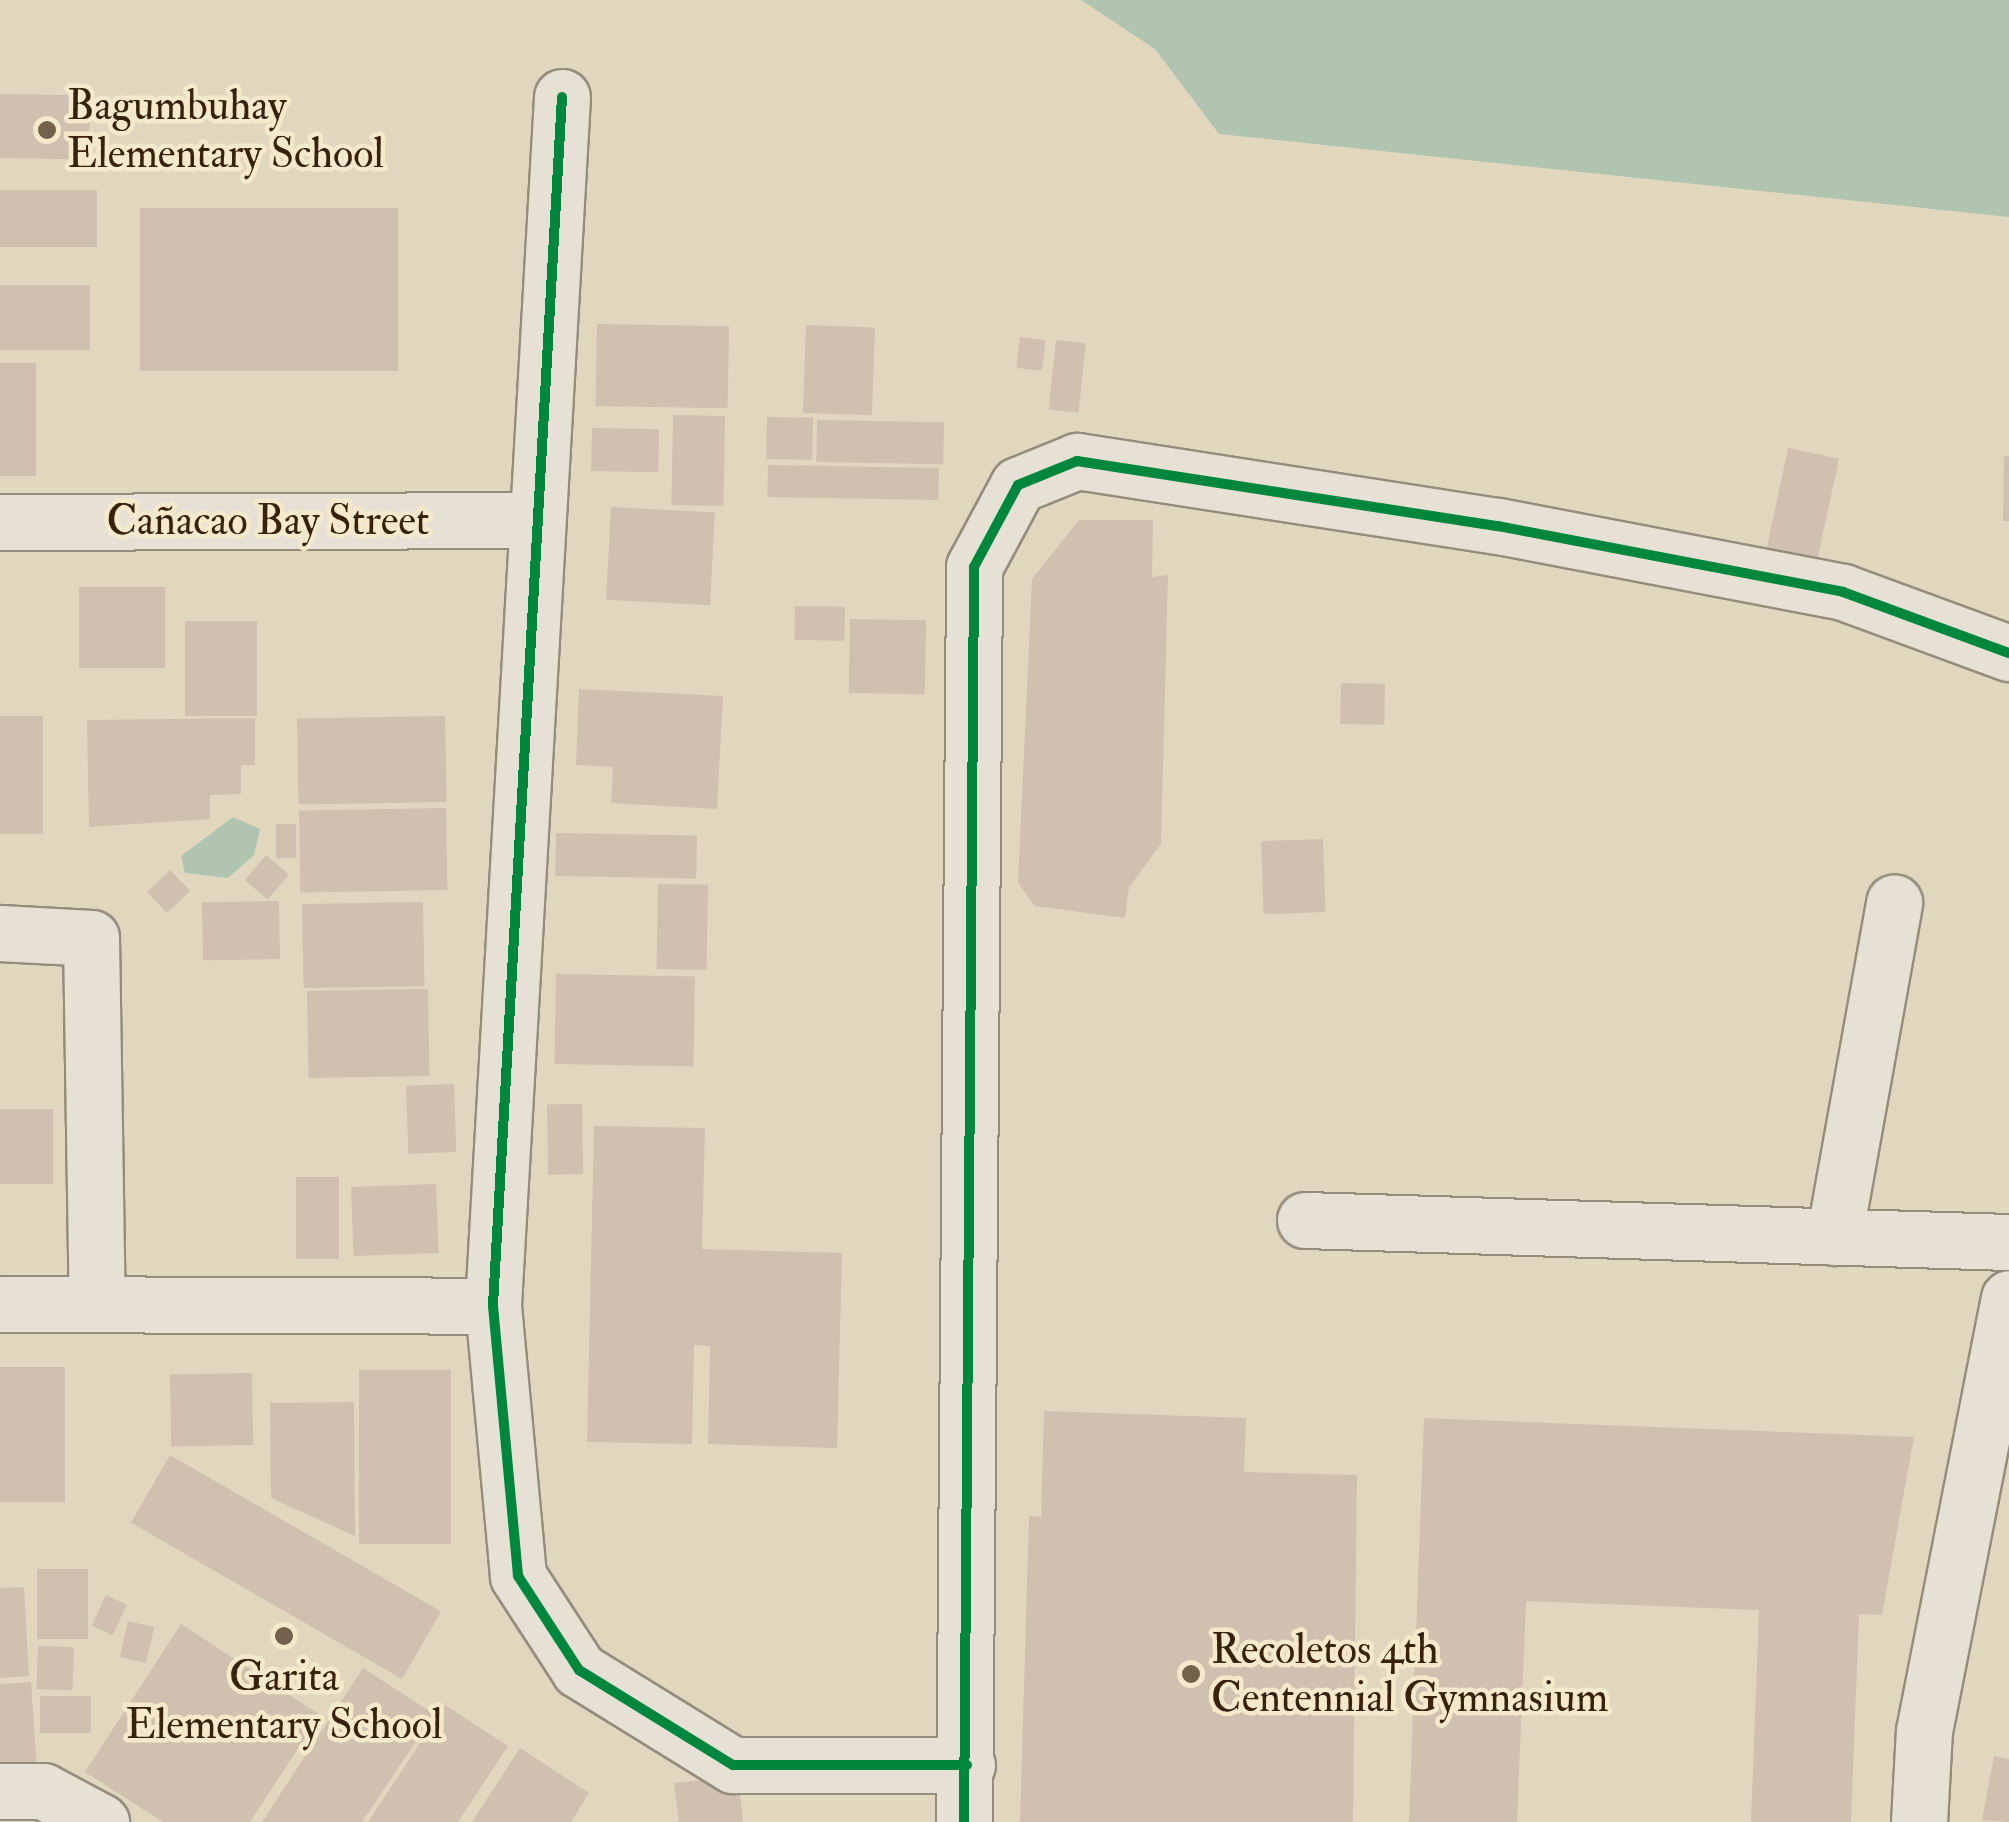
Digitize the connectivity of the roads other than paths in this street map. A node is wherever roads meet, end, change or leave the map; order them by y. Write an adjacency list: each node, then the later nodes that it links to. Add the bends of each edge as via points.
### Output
1 (562, 97): 2 (street)
2 (536, 520): 3 (street, Cañacao Bay Street); 13 (street)
3 (0, 522)
4 (2009, 653): 14 (street, via 1843,592 1498,526 1077,461 1018,485 974,567)
5 (1894, 902): 8 (street)
6 (0, 933): 11 (street, via 91,938)
7 (1305, 1220): 8 (street)
8 (1834, 1237): 9 (street)
9 (2009, 1242)
10 (2009, 1298): 18 (street, via 1924,1731)
11 (97, 1300): 12 (street); 13 (street)
12 (0, 1304)
13 (492, 1306): 14 (street, via 518,1576 579,1670 733,1764)
14 (967, 1764): 17 (street)
15 (0, 1791): 16 (street, via 42,1790)
16 (101, 1822)
17 (964, 1822)
18 (1920, 1822)

